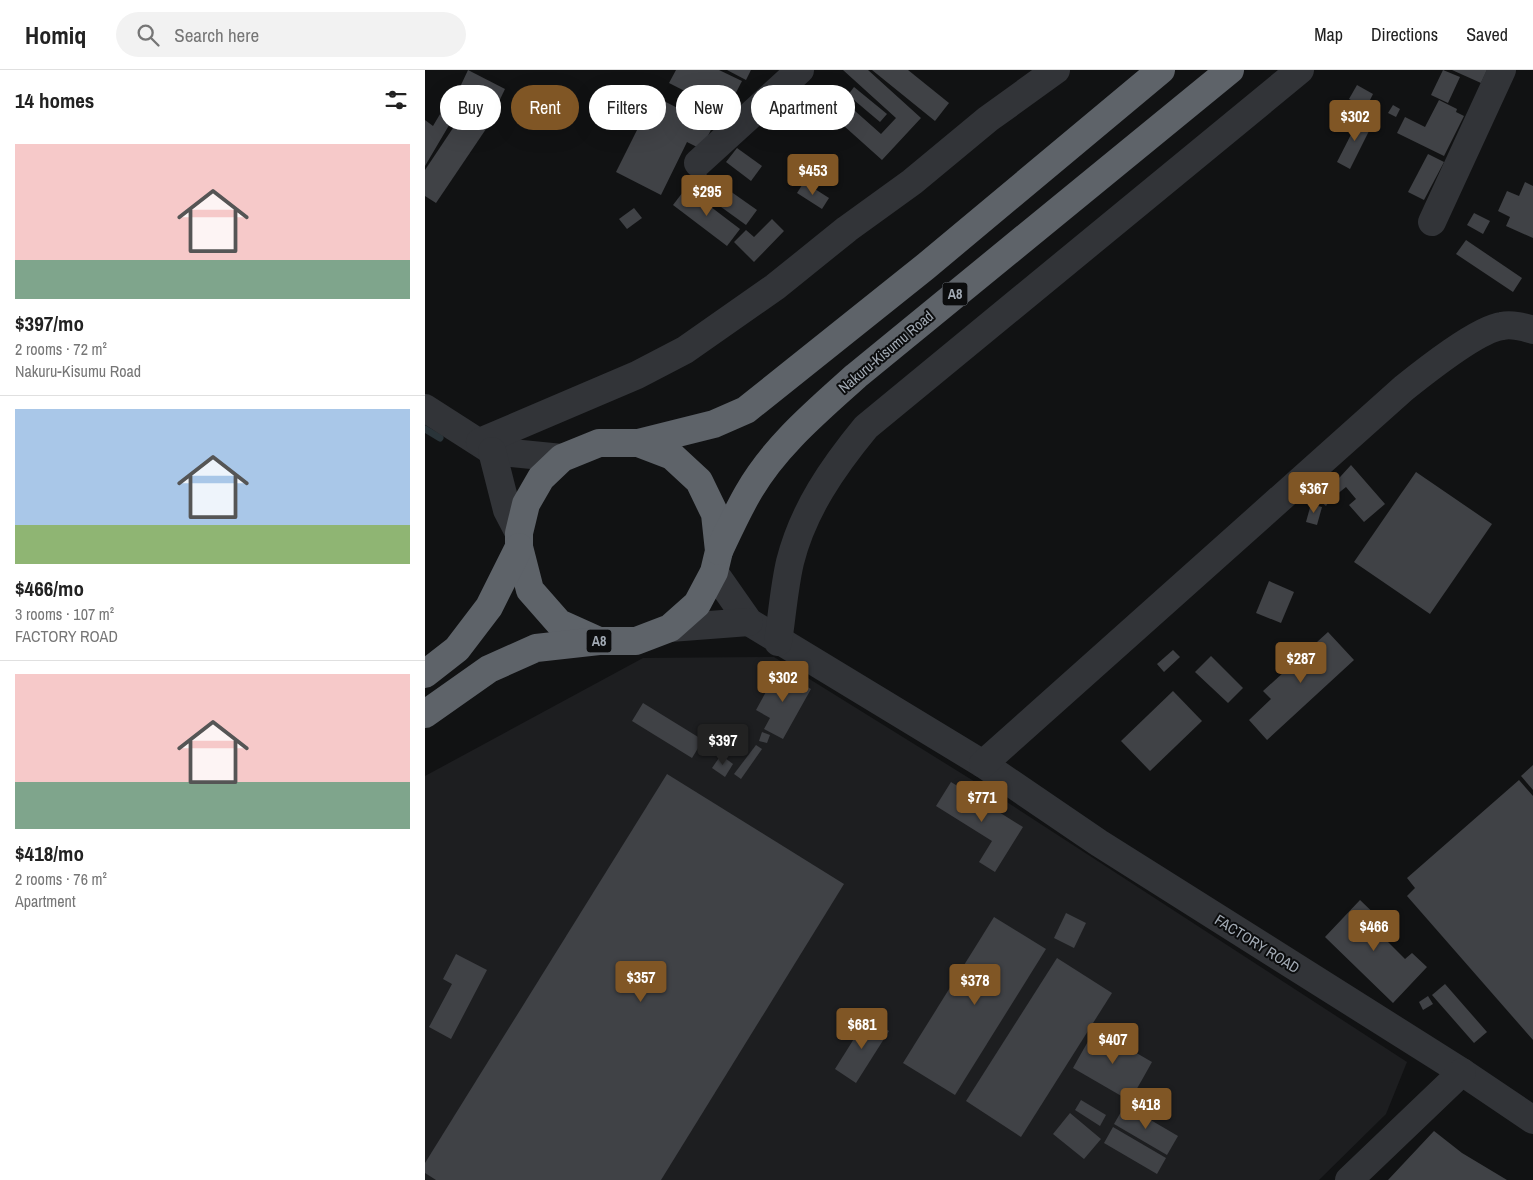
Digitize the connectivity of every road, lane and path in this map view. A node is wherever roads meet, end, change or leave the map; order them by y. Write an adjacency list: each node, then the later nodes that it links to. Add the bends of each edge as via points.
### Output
1 (800, 70): 7 (street)
2 (1056, 70): 12 (street, via 988,119 775,287 685,350)
3 (1161, 70): 11 (highway, A8, via 925,267 746,410 714,424)
4 (1230, 70): 15 (highway, Nakuru-Kisumu Road / A8, via 870,364 810,417 778,451 748,492)
5 (1299, 70): 19 (street, via 866,426 838,460 802,526 790,562)
6 (1502, 70): 8 (street)
7 (697, 163)
8 (1432, 222)
9 (1533, 330): 22 (street, via 1495,328 1439,360 1411,382)
10 (425, 408): 12 (street)
11 (638, 442): 13 (highway, A8, via 599,443); 15 (highway, A8, via 672,456 699,481 715,514)
12 (486, 446): 13 (street); 14 (street)
13 (562, 458): 14 (highway, A8, via 541,478 526,504)
14 (519, 540): 18 (highway, A8, via 530,590 559,623); 20 (highway, A8, via 489,607 457,649)
15 (716, 562): 16 (street); 17 (highway, A8, via 697,604)
16 (749, 622): 17 (street); 19 (street, FACTORY ROAD)
17 (670, 628): 18 (highway, A8, via 636,641)
18 (599, 640): 21 (highway, A8, via 536,648 489,669)
19 (778, 642): 22 (street, FACTORY ROAD)
20 (425, 674)
21 (425, 714)
22 (983, 764): 23 (street, FACTORY ROAD, via 1223,922)
23 (1462, 1072): 24 (street, FACTORY ROAD); 25 (street)
24 (1533, 1120)
25 (1349, 1180)

